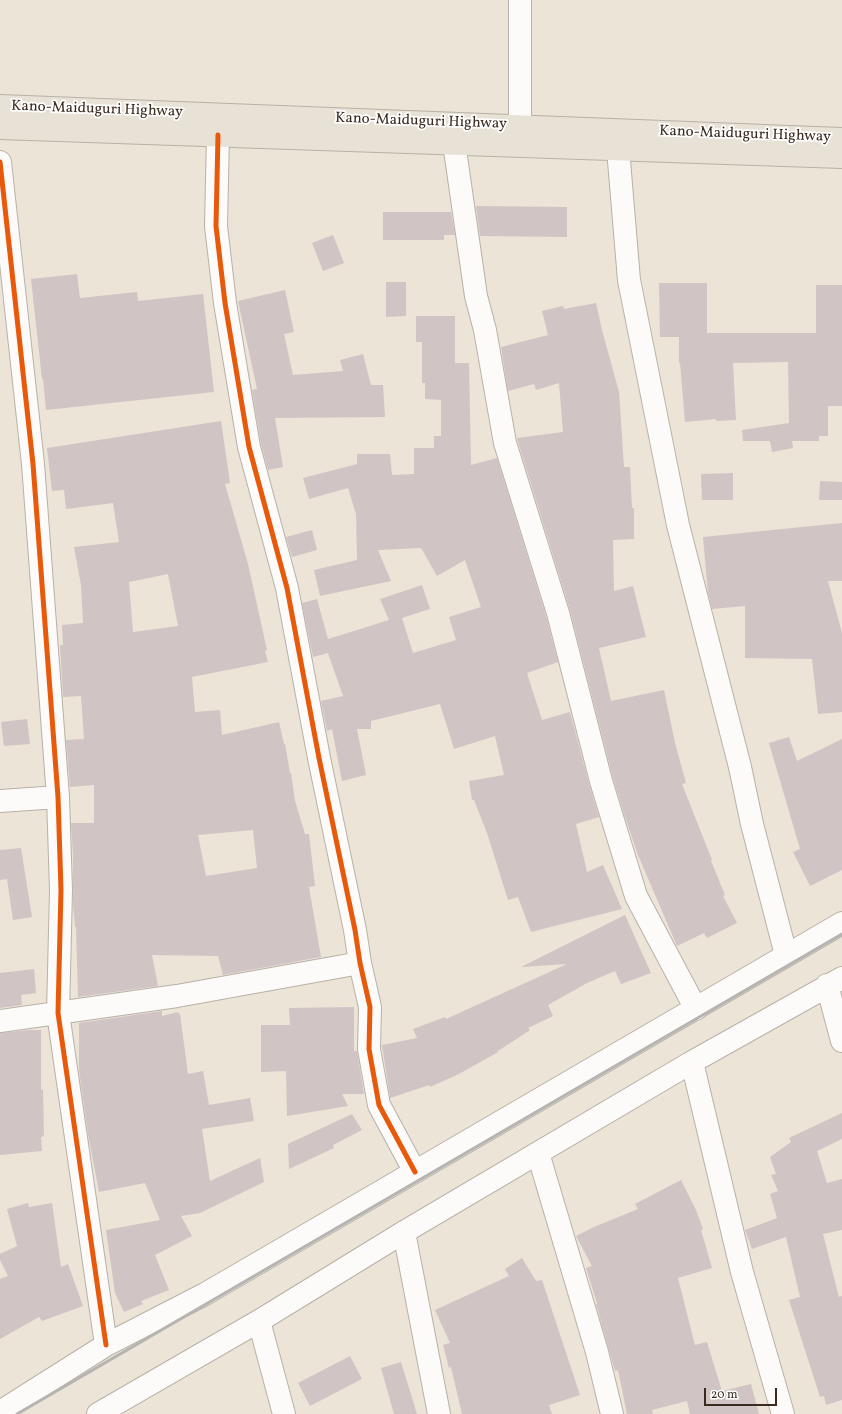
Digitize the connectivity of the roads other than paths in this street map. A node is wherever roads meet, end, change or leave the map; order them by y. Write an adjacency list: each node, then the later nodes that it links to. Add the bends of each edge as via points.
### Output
1 (520, 0): 4 (street)
2 (0, 106): 3 (highway, Kano-Maiduguri Highway)
3 (129, 122): 4 (highway, Kano-Maiduguri Highway); 5 (highway, Kano-Maiduguri Highway); 6 (highway, Kano-Maiduguri Highway)
4 (520, 126): 7 (highway, Kano-Maiduguri Highway)
5 (0, 128)
6 (218, 135): 8 (highway, Kano-Maiduguri Highway); 16 (street, via 216,226 225,303 249,448 287,588)
7 (842, 139)
8 (454, 143): 9 (highway, Kano-Maiduguri Highway); 18 (street, via 476,296 485,330 505,443 558,613 602,781 636,896)
9 (618, 149): 10 (highway, Kano-Maiduguri Highway); 15 (street, via 629,280 677,517)
10 (842, 158)
11 (0, 162): 12 (street, via 32,464)
12 (58, 797): 13 (street); 19 (street, via 61,890)
13 (0, 801)
14 (842, 923): 15 (street)
15 (786, 955): 18 (street)
16 (360, 963): 19 (street, via 177,996); 24 (street, via 370,1007 369,1049 379,1105)
17 (835, 981): 21 (street); 22 (street)
18 (696, 1009): 24 (street)
19 (58, 1013): 20 (street); 27 (street)
20 (0, 1021)
21 (842, 1041)
22 (692, 1062): 23 (street); 33 (street, via 742,1272)
23 (538, 1153): 25 (street); 32 (street, via 597,1352)
24 (415, 1172): 27 (street, via 205,1294)
25 (404, 1232): 26 (street); 31 (street)
26 (259, 1321): 29 (street); 30 (street)
27 (106, 1345): 28 (street)
28 (0, 1412)
29 (100, 1413)
30 (284, 1414)
31 (439, 1414)
32 (612, 1414)
33 (782, 1414)

